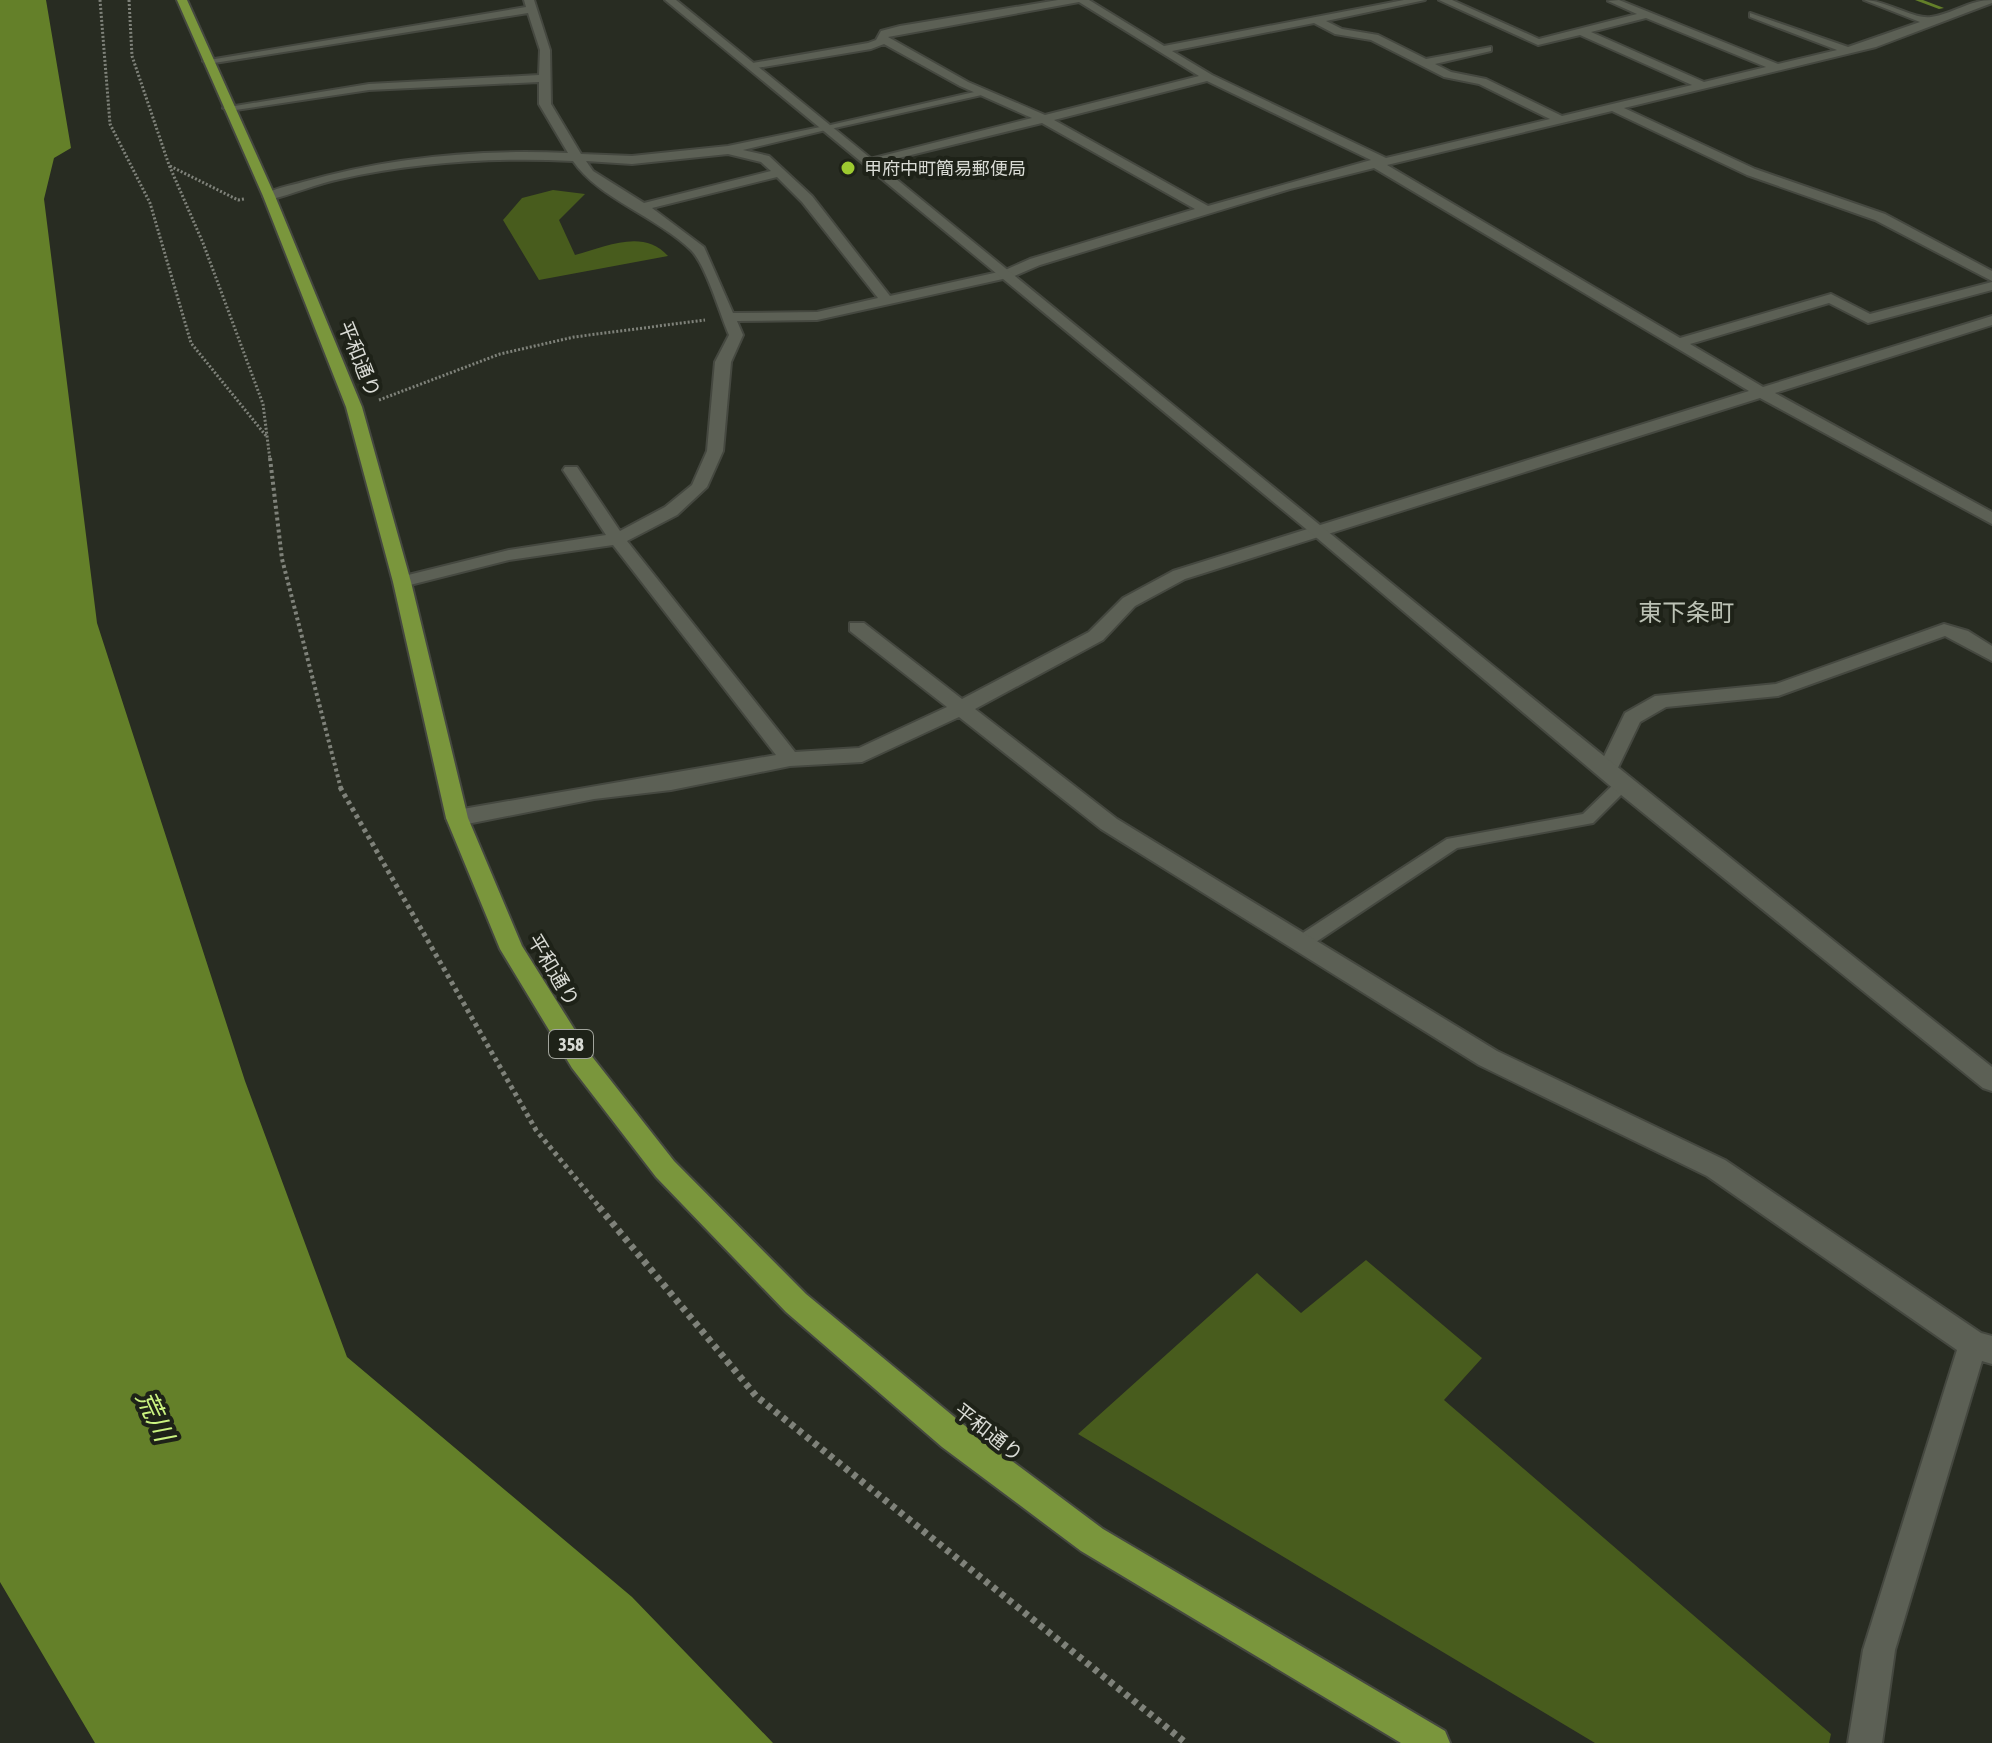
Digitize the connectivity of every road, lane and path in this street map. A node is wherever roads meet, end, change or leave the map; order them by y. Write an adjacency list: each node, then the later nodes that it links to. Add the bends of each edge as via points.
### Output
1 (100, 0): 53 (path, via 110,124 150,203 191,343)
2 (129, 0): 39 (path, via 132,56)
3 (182, 0): 22 (highway, 平和通り / 358)
4 (670, 0): 24 (street)
5 (1076, 0): 18 (street, via 925,24)
6 (1082, 0): 19 (street)
7 (1420, 0): 15 (street)
8 (1444, 0): 17 (street, via 1538,42)
9 (1869, 0): 16 (street)
10 (1992, 0): 16 (street)
11 (1613, 1): 13 (street)
12 (531, 5): 22 (street); 27 (street, via 545,50)
13 (1647, 15): 17 (street); 25 (street)
14 (1754, 15): 21 (street)
15 (1316, 20): 19 (street); 23 (street, via 1339,32 1374,37)
16 (1931, 22): 21 (street)
17 (1580, 31): 28 (street)
18 (882, 38): 24 (street, via 849,51); 29 (street)
19 (1164, 49): 26 (street)
20 (1487, 49): 23 (street)
21 (1848, 51): 25 (street)
22 (208, 61): 31 (highway, 平和通り / 358)
23 (1424, 63): 33 (street, via 1448,75 1482,81)
24 (751, 66): 34 (street)
25 (1777, 68): 28 (street)
26 (1208, 77): 32 (street); 37 (street)
27 (544, 78): 31 (street, via 369,87); 36 (street, via 545,104)
28 (1702, 85): 30 (street)
29 (983, 92): 32 (street); 34 (lane)
30 (1612, 107): 33 (street); 45 (street, via 1751,172 1880,217)
31 (229, 108): 41 (highway, 平和通り / 358)
32 (1044, 119): 38 (street); 43 (street)
33 (1559, 119): 37 (street)
34 (826, 127): 35 (street); 38 (street)
35 (728, 150): 36 (street, via 603,161); 40 (street, via 765,159)
36 (576, 156): 41 (street, via 450,157 337,176); 42 (street, via 588,174)
37 (1378, 162): 43 (street); 50 (street)
38 (870, 163): 44 (street)
39 (169, 165): 41 (path, via 238,200); 53 (path, via 263,404)
40 (779, 173): 42 (street); 47 (street, via 810,203)
41 (269, 196): 52 (highway, 平和通り / 358)
42 (642, 207): 48 (street, via 699,250)
43 (1206, 210): 44 (street)
44 (1007, 274): 47 (street); 56 (street)
45 (1992, 277)
46 (1992, 286): 50 (street, via 1868,319 1831,298)
47 (888, 302): 48 (street, via 817,316)
48 (730, 317): 52 (path, via 574,337 515,351); 57 (street, via 736,335 723,362 715,451 699,487 671,511)
49 (1992, 320): 51 (street)
50 (1678, 343): 51 (street)
51 (1761, 392): 55 (street); 56 (street)
52 (354, 407): 59 (highway, 平和通り / 358)
53 (268, 437): 58 (path)
54 (571, 470): 57 (street)
55 (1992, 519)
56 (1317, 529): 62 (street, via 1179,575 1129,602 1096,636); 64 (street)
57 (617, 539): 59 (street, via 509,555); 63 (street)
58 (282, 559)
59 (402, 582): 65 (highway, 平和通り / 358)
60 (857, 627): 62 (street)
61 (1992, 655): 64 (street, via 1944,630 1778,690 1662,701 1632,718)
62 (962, 708): 63 (street, via 862,755); 66 (street, via 1109,824)
63 (790, 759): 65 (street)
64 (1614, 779): 66 (lane, via 1588,819 1453,843); 67 (street)
65 (457, 818): 69 (highway, 平和通り / 358, via 512,949 581,1061 665,1169 796,1303 953,1436 1092,1540)
66 (1301, 943): 68 (street, via 1488,1058 1716,1168)
67 (1992, 1081)
68 (1983, 1347): 70 (street, via 1879,1650)
69 (1433, 1743)
70 (1865, 1743)

